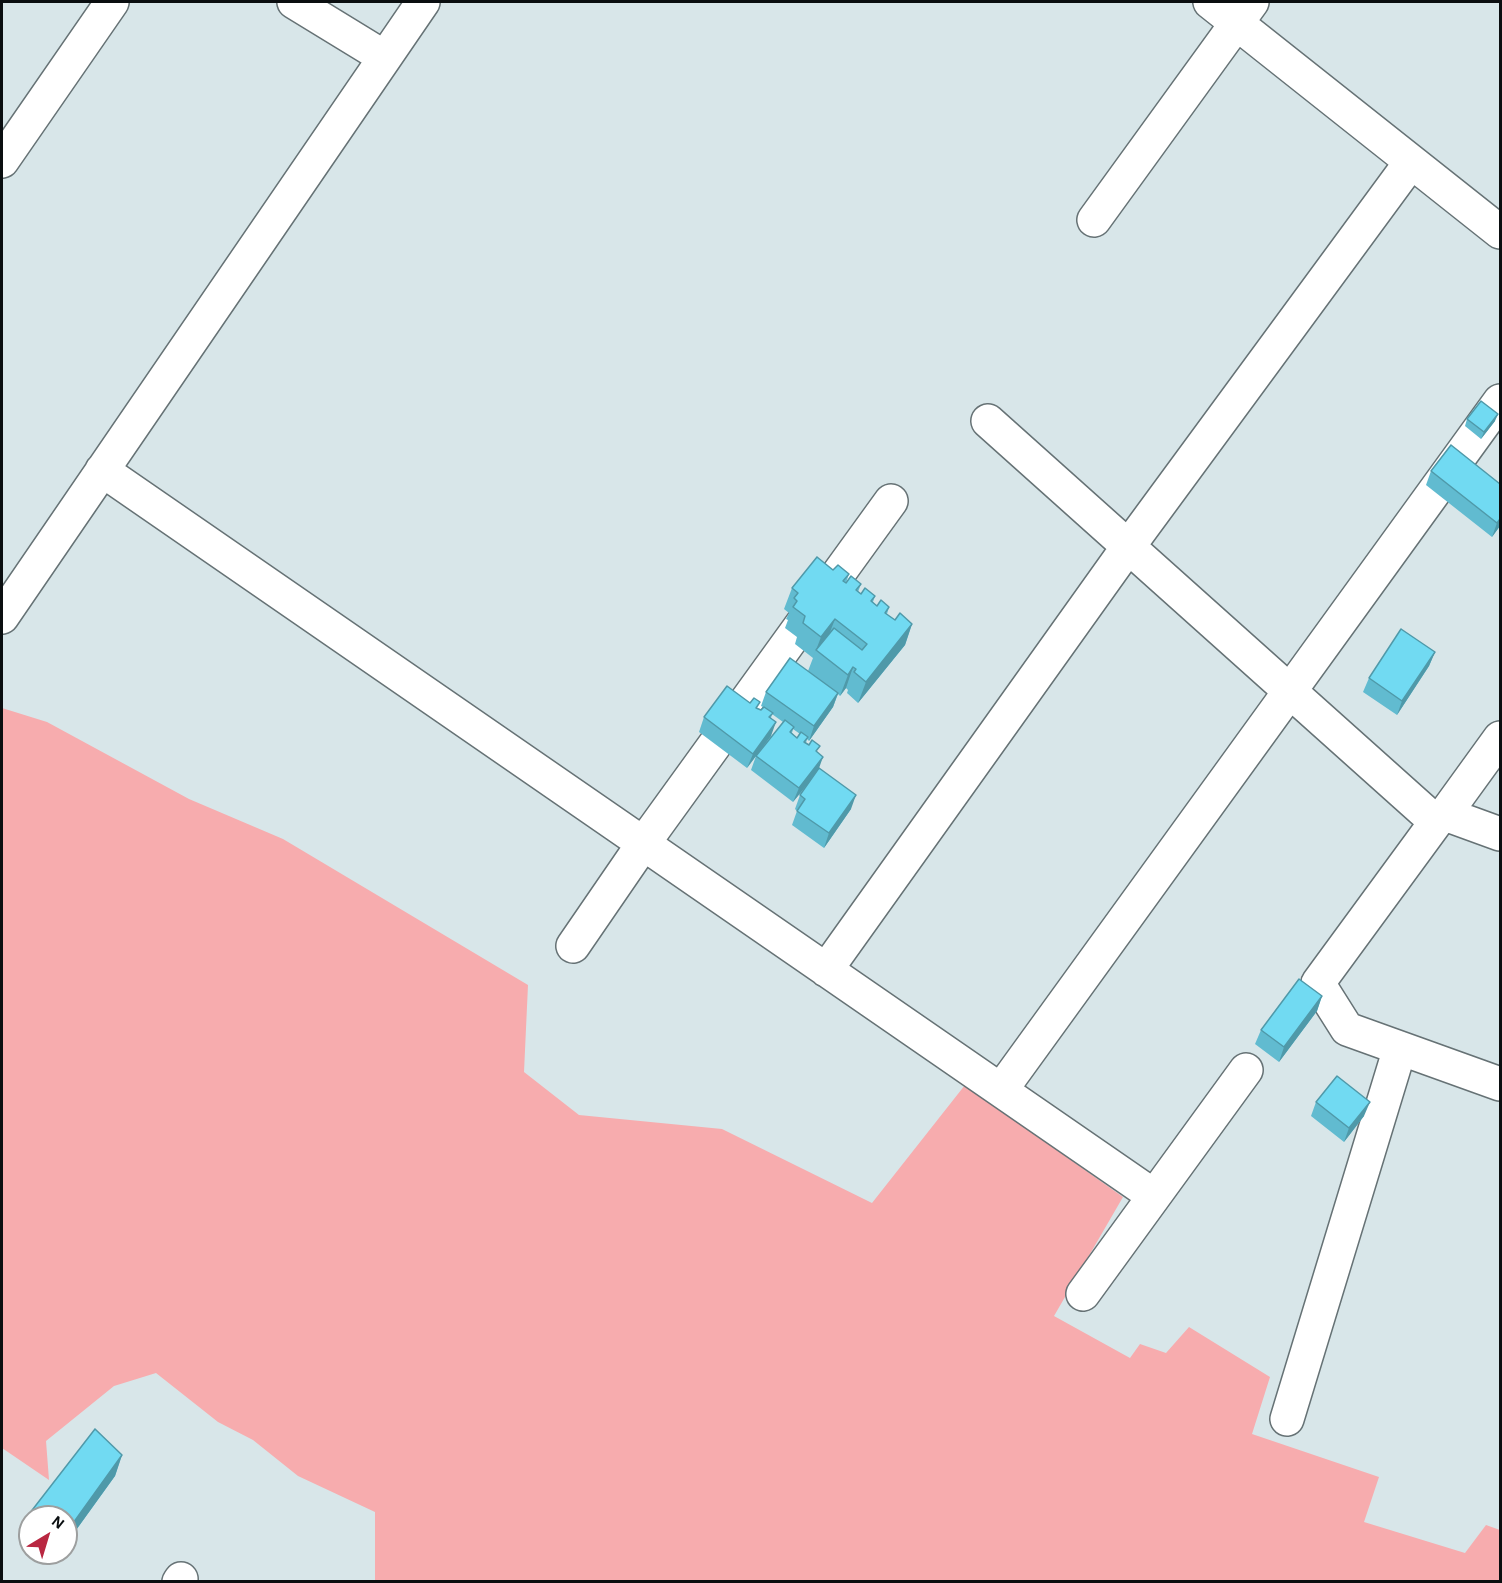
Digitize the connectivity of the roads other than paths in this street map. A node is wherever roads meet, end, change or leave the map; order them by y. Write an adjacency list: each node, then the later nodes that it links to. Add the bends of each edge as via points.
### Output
1 (112, 2): 7 (street)
2 (294, 2): 6 (street)
3 (423, 2): 6 (street)
4 (1210, 2): 5 (street)
5 (1245, 12): 8 (street); 9 (street)
6 (384, 57): 13 (street)
7 (2, 161)
8 (1411, 162): 10 (street); 15 (street)
9 (1094, 219)
10 (1500, 232)
11 (1500, 401): 17 (street)
12 (988, 421): 15 (street)
13 (102, 470): 16 (street); 21 (street)
14 (891, 501): 21 (street)
15 (1128, 547): 17 (street); 23 (street)
16 (2, 617)
17 (1289, 692): 19 (street); 27 (street)
18 (1500, 738): 19 (street)
19 (1441, 818): 20 (street); 24 (street, via 1318,983 1347,1029)
20 (1500, 834)
21 (643, 844): 22 (street); 23 (street)
22 (573, 946)
23 (826, 970): 27 (street)
24 (1400, 1048): 26 (street); 30 (street)
25 (1246, 1070): 28 (street)
26 (1500, 1084)
27 (1001, 1090): 28 (street)
28 (1154, 1196): 29 (street)
29 (1083, 1294)
30 (1287, 1419)

